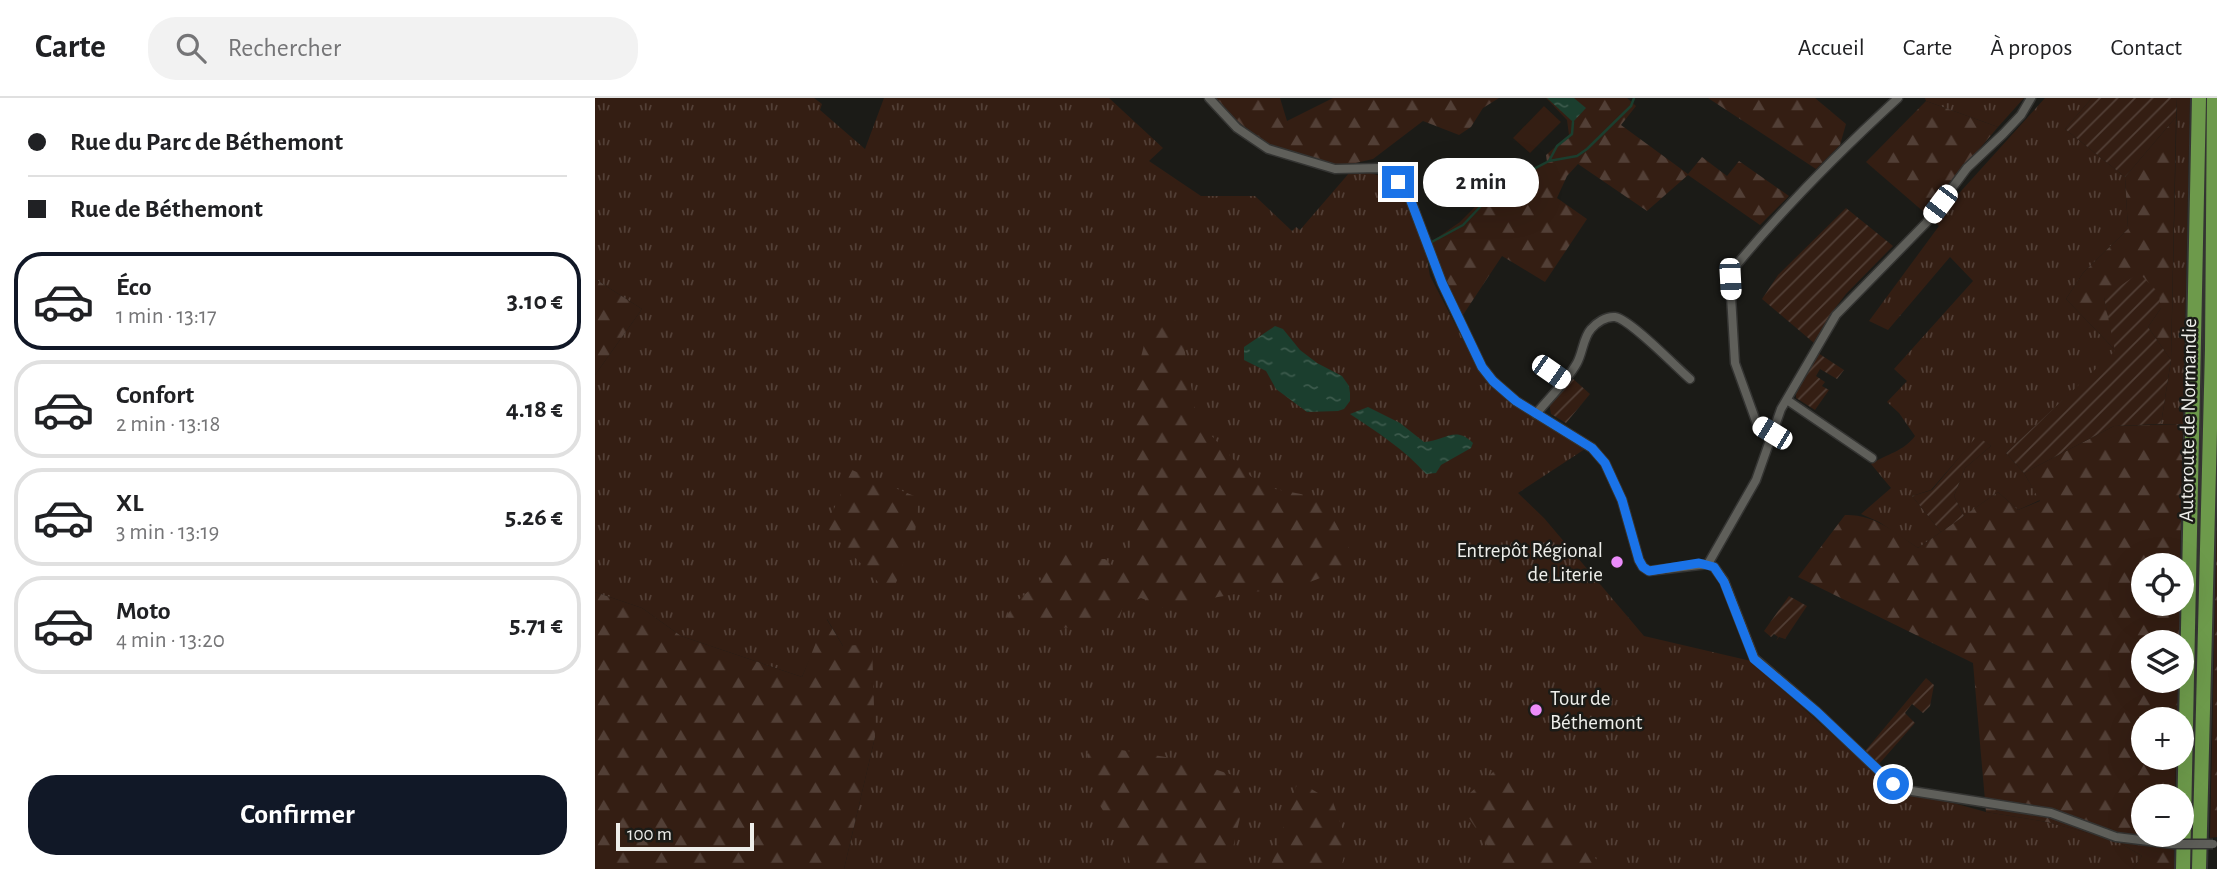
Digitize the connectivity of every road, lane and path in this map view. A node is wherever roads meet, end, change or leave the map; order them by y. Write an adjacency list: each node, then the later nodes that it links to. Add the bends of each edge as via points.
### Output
1 (1209, 98): 12 (street, via 1237,128 1268,149 1335,169 1371,167 1389,174 1409,196 1442,283 1482,367)
2 (1898, 98): 13 (street, via 1781,211 1734,268 1730,279 1735,363 1757,424)
3 (2031, 98): 11 (street, via 2021,115 1967,168 1926,222 1836,315)
4 (2199, 98): 17 (highway, Autoroute de Normandie)
5 (2214, 98): 7 (highway, Autoroute de Normandie)
6 (2217, 306): 7 (highway)
7 (2212, 349): 18 (highway, Autoroute de Normandie)
8 (1539, 363): 10 (street)
9 (1689, 379): 10 (street, via 1638,332 1614,317 1593,326 1576,365)
10 (1563, 380): 12 (street)
11 (1787, 400): 13 (street); 14 (street)
12 (1536, 414): 15 (street, via 1592,448 1605,463 1643,567 1649,571)
13 (1772, 433): 15 (street, via 1756,480)
14 (1872, 458)
15 (1707, 564): 16 (street, bridge, via 1724,582 1754,659 1893,784 2051,813 2116,837)
16 (2215, 844)
17 (2183, 869)
18 (2199, 869)

